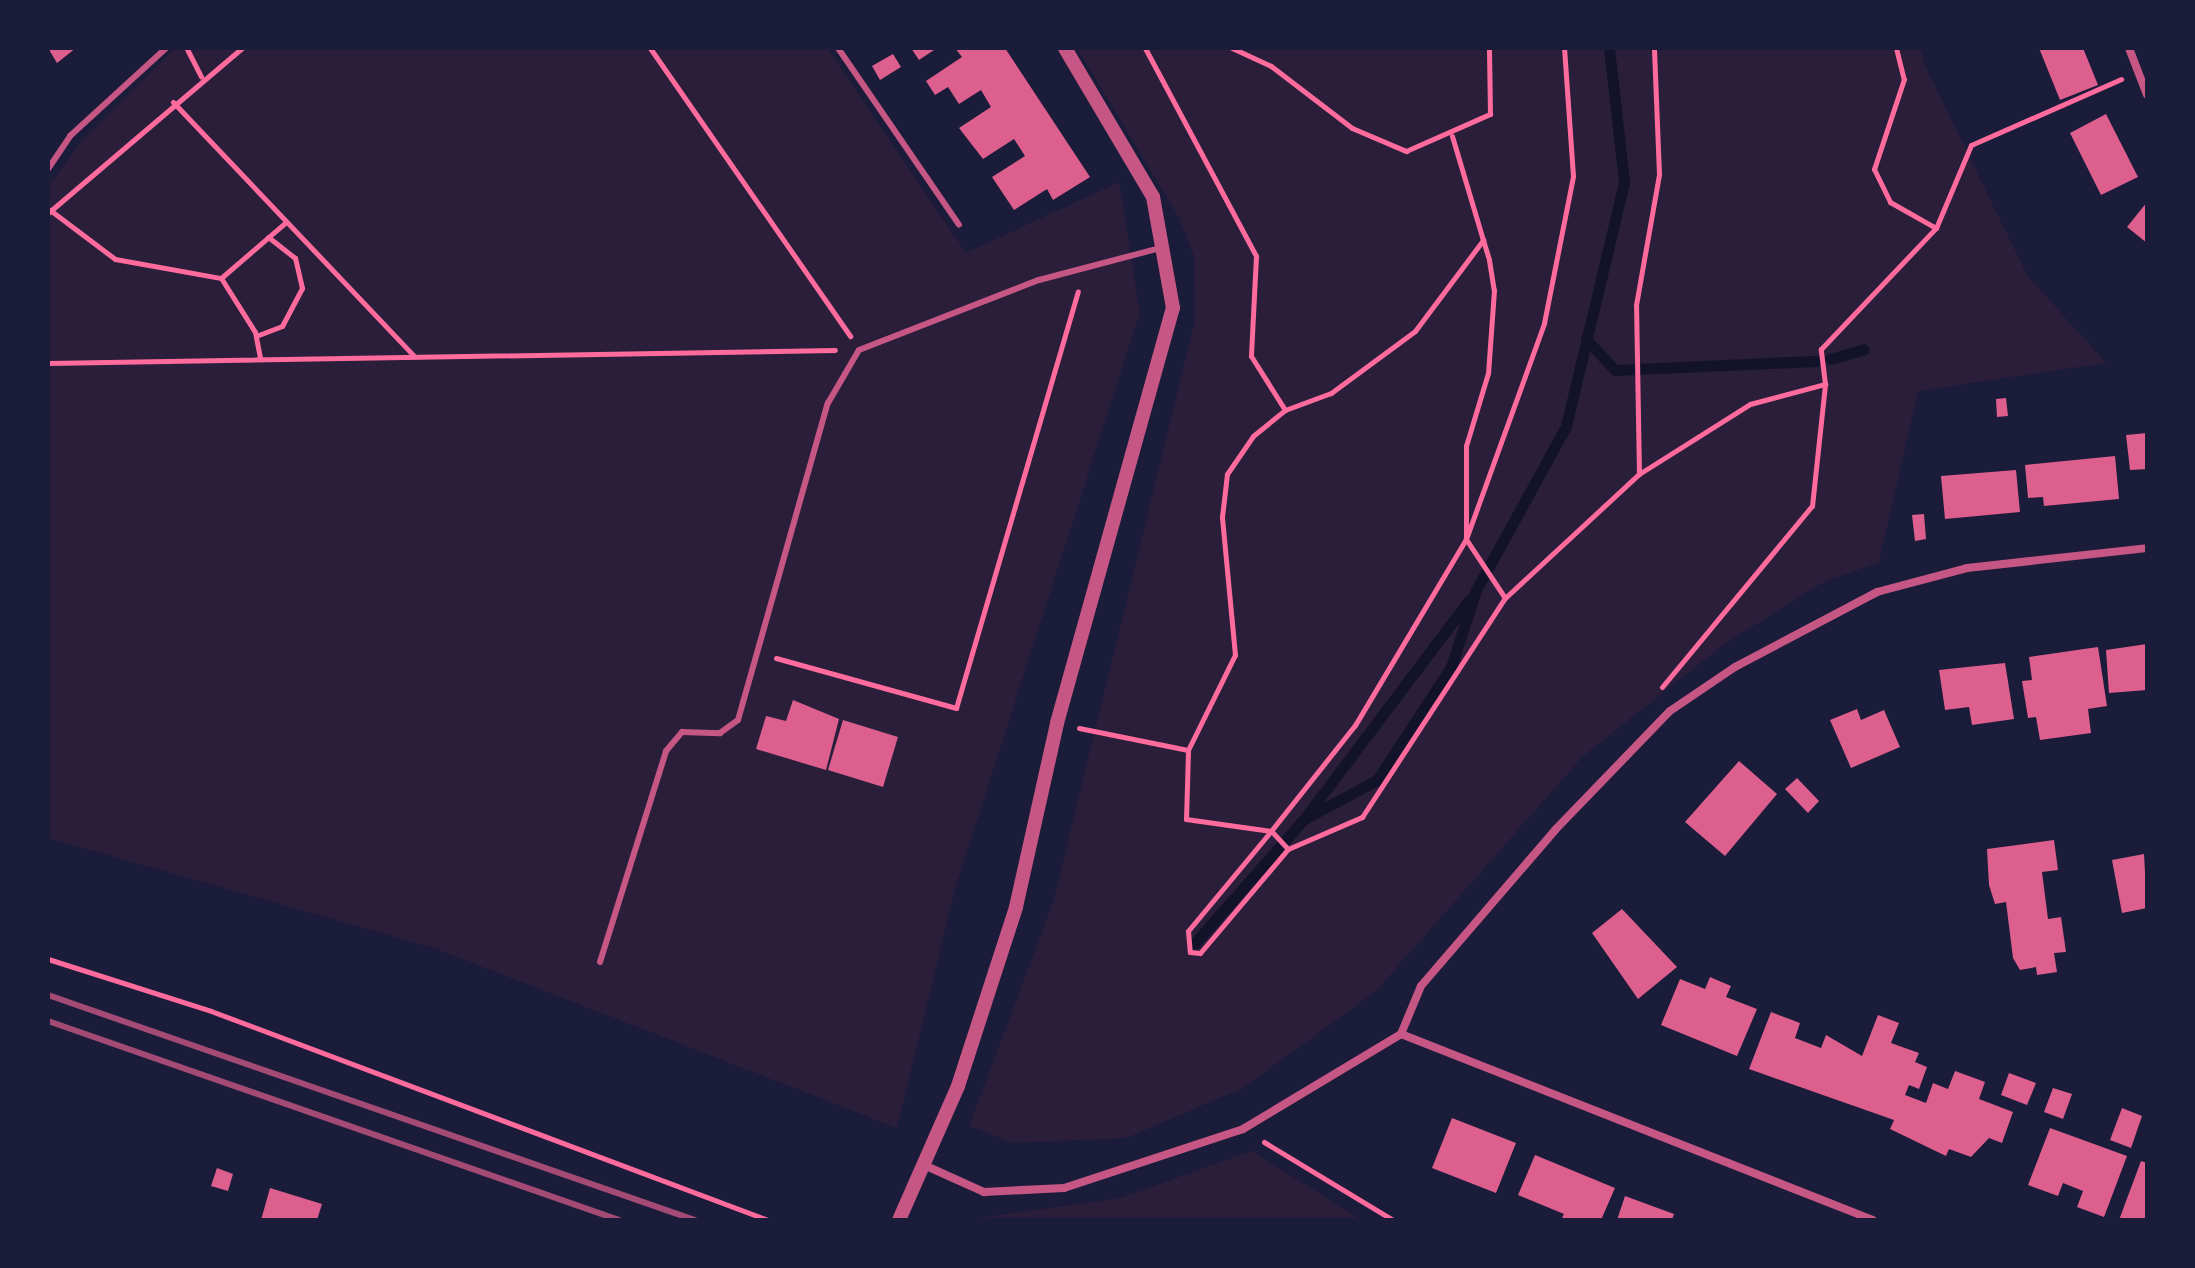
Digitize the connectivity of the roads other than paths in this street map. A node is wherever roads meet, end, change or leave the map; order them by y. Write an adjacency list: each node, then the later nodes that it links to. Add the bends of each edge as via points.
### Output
1 (166, 48): 6 (lane, via 70,136)
2 (838, 48): 7 (lane)
3 (1065, 48): 8 (street, via 1153,197)
4 (2129, 48): 5 (street)
5 (2147, 95)
6 (48, 169)
7 (959, 225)
8 (1166, 246): 10 (lane, via 1039,280 859,350 828,403 738,720 720,733 682,732 666,751); 12 (street, via 1173,308 1158,375 1057,723 1016,907 958,1086)
9 (2147, 548): 11 (street, via 1967,568 1877,592 1735,667 1670,711 1555,830 1421,986)
10 (600, 962)
11 (1401, 1034): 12 (street, via 1243,1129 1064,1188 984,1192); 14 (street)
12 (924, 1165): 13 (street)
13 (901, 1216)
14 (1873, 1220)

